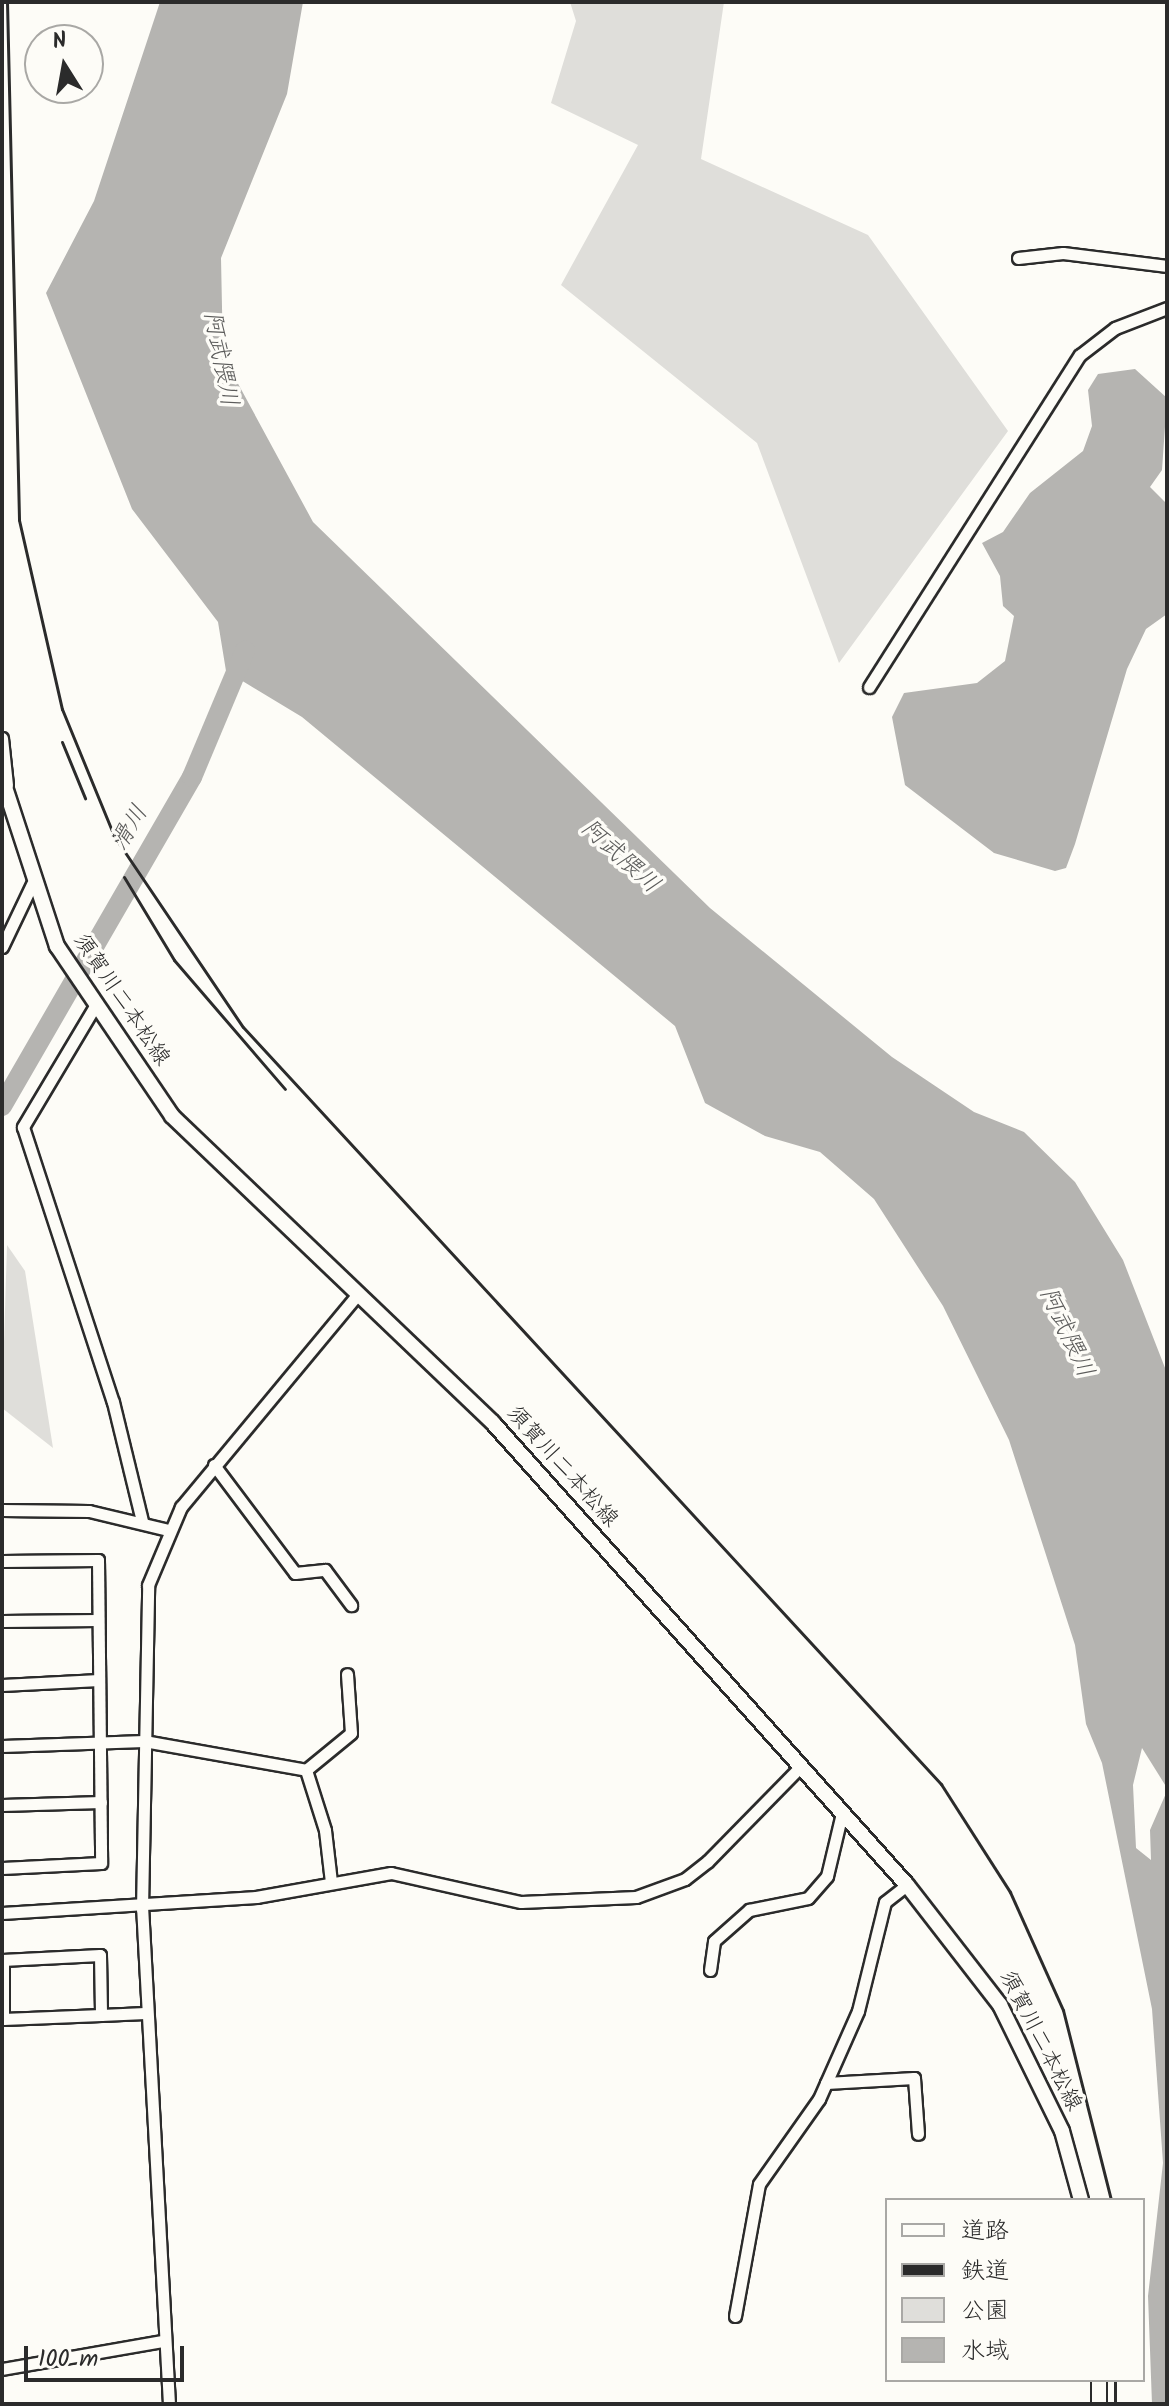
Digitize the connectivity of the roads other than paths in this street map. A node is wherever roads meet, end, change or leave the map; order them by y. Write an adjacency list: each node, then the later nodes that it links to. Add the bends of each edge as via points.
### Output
1 (1018, 258): 2 (street, via 1063,253)
2 (1167, 266)
3 (1167, 308): 4 (street, via 1115,328 1080,355)
4 (869, 687)
5 (2, 738): 6 (street)
6 (5, 784): 7 (main road, 須賀川二本松線)
7 (7, 820): 8 (main road, 須賀川二本松線)
8 (32, 884): 9 (street); 10 (main road, 須賀川二本松線, via 62,957)
9 (2, 947)
10 (93, 1003): 11 (main road, 須賀川二本松線, via 211,1161); 14 (street, via 23,1127 113,1402)
11 (358, 1294): 12 (street); 26 (main road, 須賀川二本松線, via 493,1423)
12 (214, 1465): 15 (street); 17 (street, via 295,1573 325,1570)
13 (2, 1510): 14 (street, via 89,1511)
14 (142, 1521): 15 (street)
15 (168, 1530): 23 (street, via 145,1611)
16 (2, 1561): 18 (street, via 98,1560)
17 (351, 1605)
18 (98, 1620): 19 (street); 21 (street)
19 (2, 1621)
20 (347, 1674): 27 (street, via 351,1733)
21 (99, 1680): 22 (street); 24 (street)
22 (2, 1685)
23 (144, 1741): 24 (street); 27 (street); 34 (street)
24 (100, 1743): 25 (street); 28 (street)
25 (2, 1746)
26 (800, 1767): 30 (main road, 須賀川二本松線); 32 (street, via 708,1861 685,1879 636,1897 521,1902 391,1873)
27 (306, 1770): 32 (street, via 325,1830)
28 (101, 1802): 29 (street); 31 (street, via 101,1863)
29 (2, 1805)
30 (842, 1813): 33 (main road, 須賀川二本松線); 37 (street, via 827,1876 808,1898 749,1910 714,1941)
31 (2, 1868)
32 (331, 1882): 34 (street)
33 (907, 1885): 40 (street, via 885,1902 858,2011); 42 (main road, 須賀川二本松線, via 1000,2005 1062,2131)
34 (142, 1909): 35 (street); 38 (street)
35 (2, 1913)
36 (2, 1960): 39 (street, via 3,2019); 39 (street, via 100,1955)
37 (710, 1970)
38 (145, 2013): 39 (street); 44 (street)
39 (101, 2015)
40 (826, 2083): 41 (street, via 914,2078); 43 (street, via 759,2184)
41 (918, 2134)
42 (1080, 2198)
43 (735, 2316)
44 (163, 2341): 45 (street); 47 (street)
45 (2, 2369)
46 (1099, 2382): 48 (main road)
47 (169, 2404)
48 (1099, 2404)

